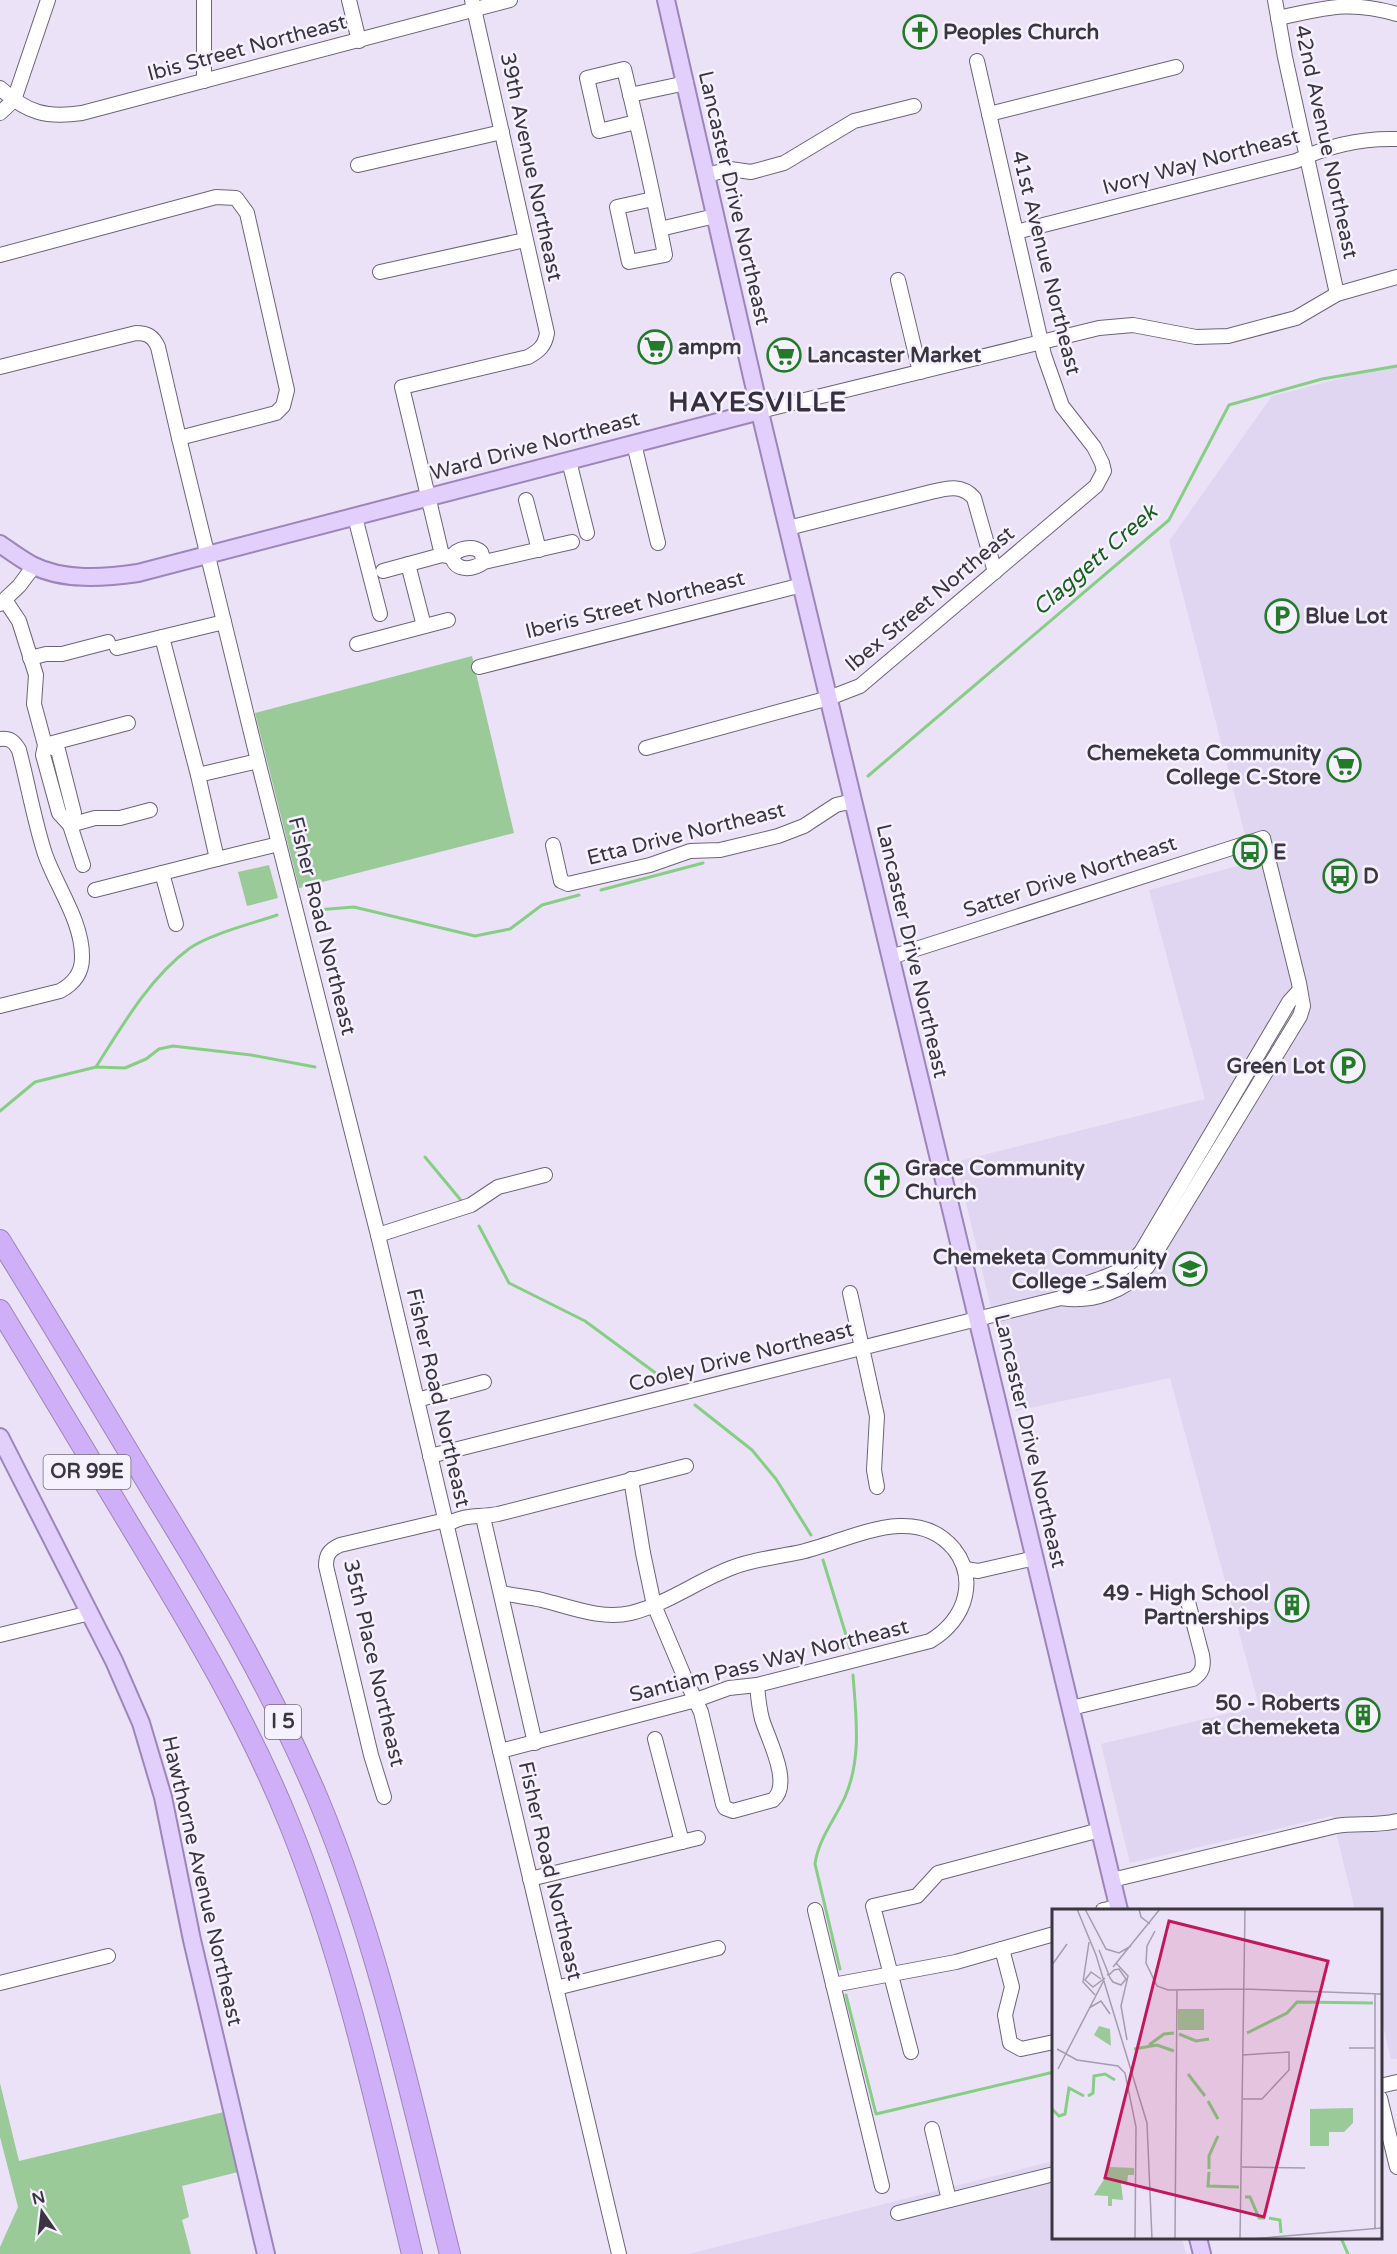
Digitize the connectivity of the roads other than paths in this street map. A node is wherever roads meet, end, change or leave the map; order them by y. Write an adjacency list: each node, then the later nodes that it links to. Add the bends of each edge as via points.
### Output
1 (48, 0): 17 (street)
2 (204, 0): 13 (street)
3 (349, 0): 10 (street)
4 (510, 0): 7 (street, Ibis Street Northeast)
5 (666, 0): 14 (main road, Lancaster Drive Northeast)
6 (1275, 0): 9 (street, 42nd Avenue Northeast)
7 (474, 5): 10 (street, Ibis Street Northeast); 22 (street, 39th Avenue Northeast)
8 (1397, 14): 9 (street, via 1357,5)
9 (1278, 18): 24 (street, 42nd Avenue Northeast)
10 (358, 41): 13 (street, Ibis Street Northeast)
11 (977, 61): 20 (street, 41st Avenue Northeast)
12 (1176, 67): 20 (street)
13 (204, 81): 17 (street, Ibis Street Northeast, via 63,116 38,113)
14 (686, 83): 16 (street); 26 (main road, Lancaster Drive Northeast)
15 (0, 88): 17 (street, Ibis Street Northeast)
16 (630, 95): 21 (street); 21 (street, via 624,69 587,78 599,130)
17 (14, 100): 19 (street)
18 (914, 106): 26 (street, via 854,121 774,167 751,172 730,169)
19 (0, 112)
20 (989, 114): 30 (street, 41st Avenue Northeast)
21 (636, 122): 27 (street)
22 (502, 132): 25 (street); 31 (street, 39th Avenue Northeast)
23 (1397, 139): 24 (street, Ivory Way Northeast, via 1366,140)
24 (1308, 155): 30 (street, Ivory Way Northeast); 36 (street, 42nd Avenue Northeast)
25 (358, 165)
26 (707, 175): 28 (main road, Lancaster Drive Northeast)
27 (653, 199): 29 (street); 29 (street, via 617,207 629,262 665,255)
28 (715, 216): 29 (street); 40 (main road, Lancaster Drive Northeast)
29 (660, 229)
30 (1016, 232): 37 (street, 41st Avenue Northeast)
31 (525, 240): 33 (street); 45 (street, 39th Avenue Northeast, via 547,333 538,352 402,387)
32 (0, 255): 41 (street, via 216,197 236,198 242,204 285,380 286,398 276,413 268,416)
33 (380, 272)
34 (1397, 277): 36 (street, Ward Drive Northeast)
35 (898, 280): 39 (street)
36 (1337, 294): 37 (street, Ward Drive Northeast, via 1296,318 1228,336 1196,337 1115,325)
37 (1041, 342): 39 (street, Ward Drive Northeast); 44 (street, 41st Avenue Northeast, via 1062,406)
38 (0, 367): 41 (street, Fisher Road Northeast, via 144,333 158,347)
39 (920, 372): 40 (street, Ward Drive Northeast)
40 (760, 411): 42 (main road, Ward Drive Northeast); 48 (main road, Lancaster Drive Northeast)
41 (179, 438): 54 (street, Fisher Road Northeast)
42 (634, 444): 43 (main road, Ward Drive Northeast); 51 (street)
43 (569, 461): 45 (main road, Ward Drive Northeast); 49 (street)
44 (1102, 463): 59 (street, Ibex Street Northeast, via 1104,471 1096,486)
45 (428, 498): 47 (main road, Ward Drive Northeast); 55 (street)
46 (526, 500): 53 (street)
47 (355, 517): 54 (main road, Ward Drive Northeast); 62 (street)
48 (788, 528): 59 (street, via 952,487 969,492 974,498); 60 (main road, Lancaster Drive Northeast)
49 (587, 533)
50 (572, 542): 53 (street)
51 (658, 543)
52 (0, 544): 57 (main road, Ward Drive Northeast)
53 (539, 550): 55 (street, via 484,562 481,552 473,548)
54 (207, 555): 57 (main road, Ward Drive Northeast, via 110,577 82,578); 64 (street, Fisher Road Northeast)
55 (447, 556): 56 (street)
56 (408, 564): 58 (street); 65 (street)
57 (34, 566): 61 (street)
58 (383, 571)
59 (995, 572): 70 (street, Ibex Street Northeast, via 860,686)
60 (802, 585): 69 (street, Iberis Street Northeast); 70 (main road, Lancaster Drive Northeast)
61 (3, 602): 68 (street, via 19,621)
62 (380, 614)
63 (448, 620): 65 (street)
64 (224, 622): 66 (street); 75 (street, Fisher Road Northeast)
65 (424, 626): 67 (street)
66 (162, 638): 68 (street); 76 (street)
67 (357, 644)
68 (30, 658): 73 (street, via 36,675 34,712)
69 (478, 667)
70 (829, 698): 74 (street, Ibex Street Northeast); 77 (main road, Lancaster Drive Northeast)
71 (128, 723): 73 (street)
72 (0, 739): 89 (street, via 8,738 19,750 46,854 72,911 82,957 79,974 69,987)
73 (45, 745): 79 (street, via 58,750 74,813)
74 (646, 748)
75 (258, 761): 76 (street); 81 (street, Fisher Road Northeast)
76 (198, 775): 83 (street)
77 (853, 801): 82 (street, Etta Drive Northeast, via 836,805 804,826 778,836 720,849 690,851 650,865 565,884); 88 (main road, Lancaster Drive Northeast)
78 (150, 810): 79 (street)
79 (70, 825): 84 (street)
80 (1263, 838): 88 (street, Satter Drive Northeast); 95 (street, Cooley Drive Northeast, via 1299,982 1303,1006 1300,1016 1138,1277 1120,1289 1079,1301 1061,1298)
81 (279, 844): 83 (street); 91 (street, Fisher Road Northeast)
82 (553, 845)
83 (217, 860): 85 (street)
84 (83, 865)
85 (162, 873): 86 (street); 87 (street)
86 (94, 890)
87 (176, 924)
88 (891, 957): 95 (main road, Lancaster Drive Northeast)
89 (0, 1006)
90 (545, 1175): 91 (street, via 498,1187 465,1207)
91 (378, 1235): 99 (street, Fisher Road Northeast)
92 (0, 1240): 152 (highway, I 5, via 226,1615 275,1705 318,1798 375,1961)
93 (850, 1293): 97 (street)
94 (0, 1310): 112 (highway, I 5)
95 (978, 1320): 97 (street, Cooley Drive Northeast); 107 (main road, Lancaster Drive Northeast)
96 (0, 1335): 112 (highway, OR 99E, via 120,1526)
97 (862, 1348): 101 (street, Cooley Drive Northeast); 104 (street, via 877,1416)
98 (484, 1382): 99 (street)
99 (417, 1400): 101 (street, Fisher Road Northeast)
100 (0, 1437): 113 (main road, Hawthorne Avenue Northeast)
101 (430, 1456): 106 (street, Fisher Road Northeast)
102 (686, 1466): 103 (street)
103 (631, 1479): 105 (street); 111 (street)
104 (877, 1487)
105 (483, 1517): 106 (street, via 471,1515); 109 (street)
106 (446, 1522): 120 (street, Fisher Road Northeast); 121 (street, 35th Place Northeast, via 340,1545 326,1558)
107 (1034, 1554): 108 (street, via 978,1571); 117 (main road, Lancaster Drive Northeast)
108 (965, 1569): 111 (street, via 956,1552 939,1536 918,1527 895,1526 744,1563); 115 (street, Santiam Pass Way Northeast, via 967,1586 961,1606 946,1630 930,1641)
109 (502, 1593): 111 (street, via 597,1613 630,1613); 119 (street)
110 (1187, 1598): 117 (street, via 1204,1665 1199,1675)
111 (654, 1605): 116 (street)
112 (179, 1607): 151 (highway, I 5, via 260,1760 312,1884 365,2065)
113 (90, 1613): 114 (street); 150 (main road, Hawthorne Avenue Northeast, via 127,1688 155,1768)
114 (0, 1635)
115 (757, 1685): 116 (street, Santiam Pass Way Northeast, via 729,1688); 116 (street, via 762,1719 777,1759 779,1791 773,1800 732,1811 723,1804)
116 (696, 1700): 119 (street, Santiam Pass Way Northeast)
117 (1071, 1708): 123 (main road, Lancaster Drive Northeast)
118 (655, 1739): 125 (street)
119 (535, 1743): 120 (street, Santiam Pass Way Northeast)
120 (500, 1751): 126 (street, Fisher Road Northeast)
121 (384, 1797)
122 (1397, 1821): 127 (street, via 1336,1826)
123 (1100, 1830): 127 (main road, Lancaster Drive Northeast); 134 (street, via 938,1873 916,1896 873,1906)
124 (698, 1838): 125 (street)
125 (682, 1842): 126 (street)
126 (530, 1879): 137 (street, Fisher Road Northeast)
127 (1112, 1880): 128 (main road, Lancaster Drive Northeast)
128 (1114, 1909)
129 (815, 1910): 136 (street)
130 (1052, 1934): 132 (street)
131 (718, 1948): 137 (street)
132 (1002, 1949): 134 (street); 138 (street, via 1012,1987 1005,2015 1010,2043 1021,2049)
133 (108, 1956): 135 (street)
134 (890, 1974): 136 (street); 139 (street)
135 (0, 1983)
136 (833, 1985): 146 (street)
137 (556, 1988): 153 (street, Fisher Road Northeast)
138 (1052, 2042)
139 (912, 2052)
140 (1397, 2082): 141 (street)
141 (1382, 2086)
142 (1382, 2106): 144 (street)
143 (932, 2129): 147 (street)
144 (1397, 2167)
145 (1052, 2174): 147 (street)
146 (882, 2186)
147 (949, 2200): 148 (street)
148 (898, 2213)
149 (1198, 2239): 154 (main road)
150 (266, 2254)
151 (412, 2254)
152 (450, 2254)
153 (620, 2254)
154 (1202, 2254)

